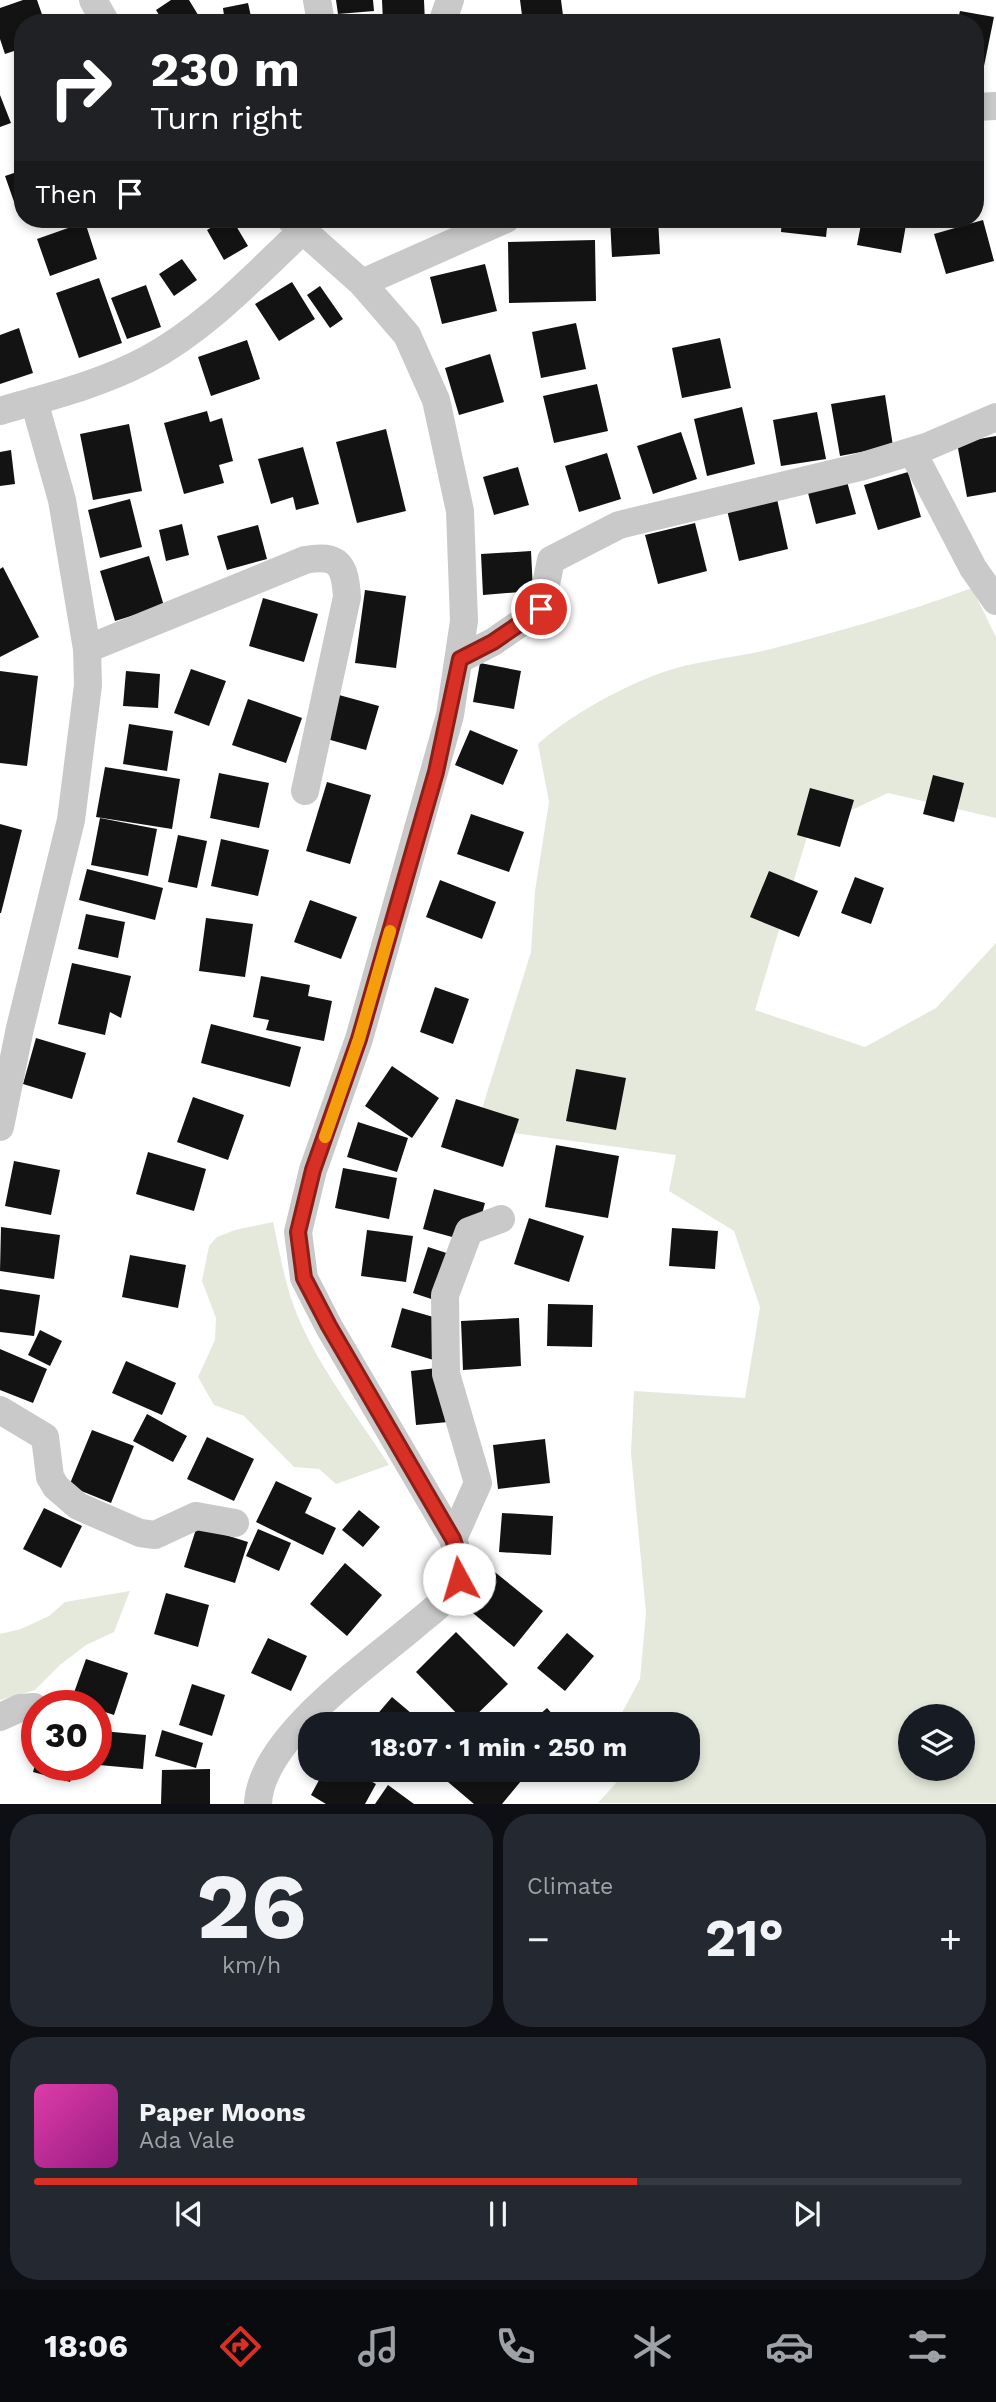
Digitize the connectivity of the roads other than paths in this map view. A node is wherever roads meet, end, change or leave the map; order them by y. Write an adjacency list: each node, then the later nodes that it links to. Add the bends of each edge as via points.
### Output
1 (293, 228): 5 (street, via 232,296 171,345 145,361)
2 (299, 228): 4 (street)
3 (486, 228): 4 (street)
4 (362, 283): 11 (street, via 407,335 436,400 460,510 465,585)
5 (34, 401): 6 (street); 10 (street, via 62,500)
6 (0, 411)
7 (996, 416): 8 (street)
8 (912, 451): 9 (street, via 973,568); 11 (street, via 619,525 551,560 541,609)
9 (996, 601)
10 (87, 649): 12 (street, via 305,560 323,557 337,561 346,575 347,597); 13 (street, via 88,685 71,820)
11 (460, 659): 17 (street, via 436,772 298,1232 299,1255 310,1290)
12 (305, 790)
13 (0, 1127)
14 (501, 1219): 17 (street, via 469,1231 445,1295 446,1374 478,1483)
15 (0, 1410): 16 (street, via 45,1437 50,1477 78,1506 155,1535 196,1517)
16 (235, 1523)
17 (453, 1539): 20 (street, via 461,1563 459,1579 444,1601 306,1720 263,1775)
18 (21, 1708): 19 (street)
19 (0, 1717)
20 (258, 1804)

